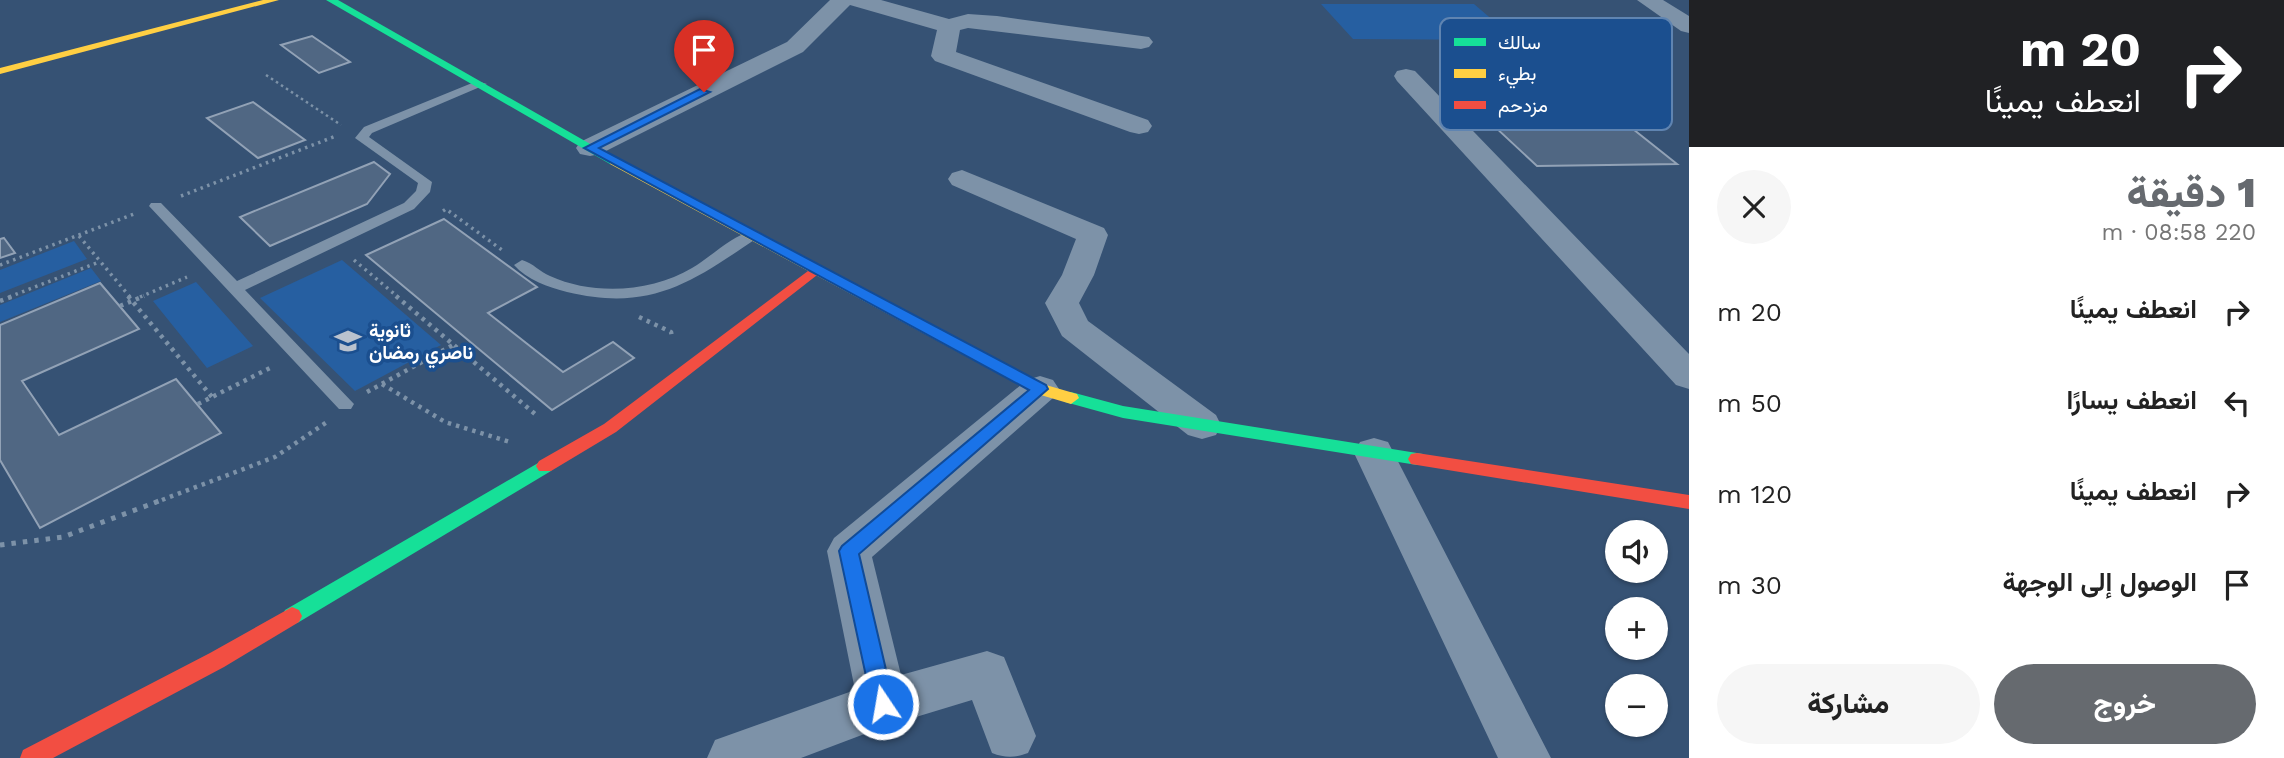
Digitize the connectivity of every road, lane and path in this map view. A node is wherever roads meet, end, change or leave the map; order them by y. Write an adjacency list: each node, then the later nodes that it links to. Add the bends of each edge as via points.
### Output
1 (274, 0): 9 (street)
2 (331, 0): 12 (street)
3 (842, 0): 17 (street, via 795,47)
4 (857, 0): 6 (street)
5 (1648, 0): 7 (street)
6 (949, 26): 8 (street, via 968,21 996,23); 14 (street, via 943,56)
7 (1689, 26)
8 (1141, 43)
9 (0, 71)
10 (266, 75): 16 (path)
11 (1406, 76): 13 (street)
12 (481, 84): 17 (street); 28 (lane, via 368,130 361,138 425,182 420,198)
13 (1440, 112)
14 (1139, 126)
15 (1457, 130): 36 (street)
16 (351, 131)
17 (590, 148): 22 (street)
18 (962, 179): 43 (street, via 1093,235 1062,303 1073,328)
19 (156, 206): 26 (lane)
20 (434, 215): 25 (path, via 446,209)
21 (79, 235): 24 (path)
22 (752, 235): 27 (street); 29 (lane, via 658,289)
23 (350, 256): 34 (path)
24 (99, 262): 30 (path); 31 (path)
25 (522, 265): 29 (lane, via 545,280)
26 (213, 266): 28 (lane); 31 (path)
27 (816, 269): 38 (street); 50 (street, via 610,428 217,660)
28 (234, 289): 35 (lane)
29 (617, 292): 33 (path, via 623,312 671,332)
30 (0, 301)
31 (132, 301): 32 (path); 39 (path)
32 (120, 306)
33 (672, 340)
34 (453, 345): 37 (path); 42 (path)
35 (297, 355): 39 (path); 41 (lane)
36 (1689, 376)
37 (382, 384): 41 (path); 44 (path, via 444,422)
38 (1040, 389): 43 (street, via 1123,412); 48 (street, via 849,551)
39 (212, 397): 40 (path)
40 (198, 404)
41 (345, 404): 47 (path, via 321,428 275,457 63,537)
42 (535, 414)
43 (1202, 425): 45 (street)
44 (522, 445)
45 (1374, 453): 46 (street); 52 (street)
46 (1689, 502)
47 (0, 545)
48 (883, 704): 49 (street, via 987,673); 51 (street)
49 (1010, 736)
50 (31, 758)
51 (733, 758)
52 (1525, 758)

